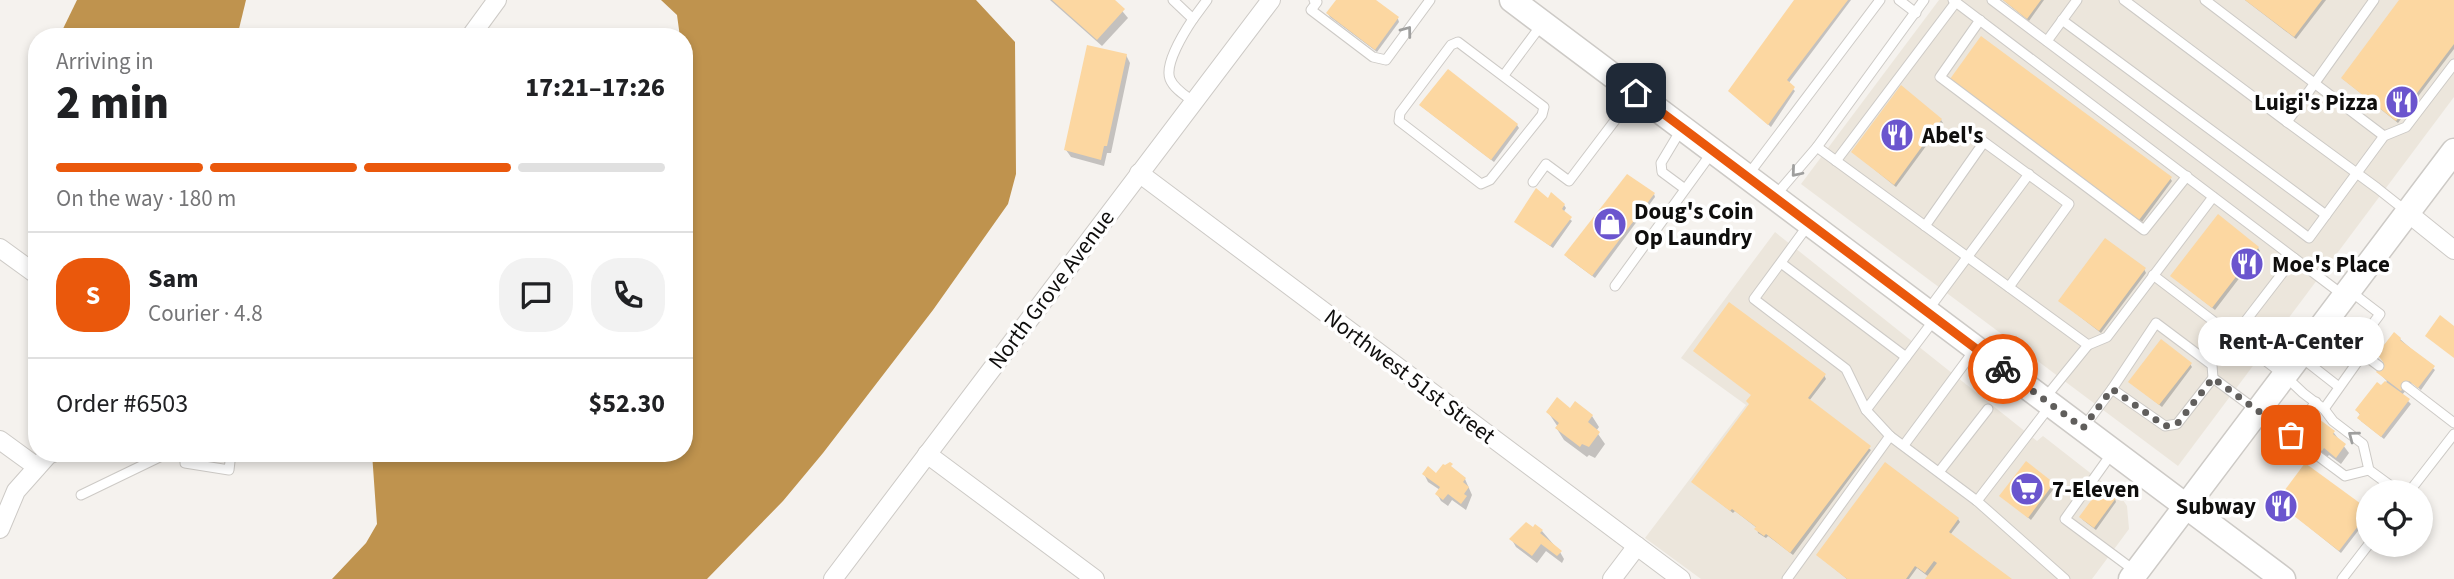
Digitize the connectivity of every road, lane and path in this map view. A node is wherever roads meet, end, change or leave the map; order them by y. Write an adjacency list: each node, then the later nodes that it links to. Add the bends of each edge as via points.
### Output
1 (497, 0): 21 (street)
2 (1173, 0): 18 (lane)
3 (1208, 0): 18 (lane)
4 (1271, 0): 27 (street, North Grove Avenue)
5 (1880, 0): 38 (lane)
6 (1899, 0): 17 (lane)
7 (1924, 0): 17 (lane)
8 (1992, 0): 22 (lane)
9 (2077, 0): 20 (lane)
10 (2123, 0): 28 (lane)
11 (2205, 0): 25 (lane)
12 (2373, 0): 25 (lane)
13 (1316, 1): 14 (lane, one-way to 14, via 1311,10 1373,57 1386,60)
14 (1428, 1)
15 (1954, 1): 19 (lane); 34 (lane)
16 (1529, 10): 24 (lane); 26 (main road)
17 (1916, 13): 31 (lane)
18 (1193, 19): 27 (lane, via 1181,37 1169,78)
19 (1980, 20): 39 (lane); 39 (lane, via 1940,77 2144,230)
20 (2062, 20): 22 (lane); 45 (lane)
21 (477, 28)
22 (2047, 41): 45 (lane, via 2309,239)
23 (2454, 64): 30 (lane, via 2406,127)
24 (1504, 75): 24 (lane, via 1462,43 1451,45 1400,113 1399,121 1481,184 1490,180 1544,107)
25 (2314, 83): 28 (lane); 30 (lane)
26 (1636, 93): 29 (main road); 40 (lane, via 1569,181 1546,164)
27 (1194, 102): 35 (street, North Grove Avenue)
28 (2287, 122): 36 (lane)
29 (1682, 128): 32 (main road); 41 (lane, via 1661,163 1662,172)
30 (2384, 136): 36 (lane)
31 (1817, 147): 34 (lane); 42 (lane, one-way to 42)
32 (1713, 151): 38 (main road); 41 (lane)
33 (2454, 151): 44 (main road)
34 (1836, 161): 47 (lane)
35 (1139, 173): 85 (street, North Grove Avenue); 101 (street, Northwest 51st Street)
36 (2357, 173): 44 (lane); 45 (lane)
37 (2029, 174): 47 (lane, via 1984,142); 50 (lane); 56 (lane, via 2069,204)
38 (1747, 176): 42 (main road)
39 (2187, 176): 43 (lane)
40 (1533, 182)
41 (1685, 189): 55 (lane)
42 (1775, 197): 46 (main road)
43 (2213, 197): 51 (lane); 54 (lane)
44 (2408, 213): 49 (street); 57 (main road)
45 (2326, 215)
46 (1809, 223): 52 (lane); 58 (main road)
47 (1925, 226): 50 (lane)
48 (0, 248): 53 (street)
49 (2454, 250)
50 (1967, 256): 56 (lane); 58 (lane)
51 (2294, 258): 57 (lane); 60 (lane)
52 (1780, 263): 65 (lane); 75 (lane, via 1754,299 1846,369)
53 (28, 268)
54 (2153, 275): 60 (lane); 61 (lane, via 2106,337)
55 (1615, 286)
56 (2009, 287): 61 (lane)
57 (2347, 293): 59 (main road); 63 (lane, via 2381,314)
58 (1931, 315): 62 (main road); 65 (lane)
59 (2323, 324): 63 (lane); 66 (main road)
60 (2234, 336): 66 (lane)
61 (2088, 345): 72 (lane)
62 (1976, 348): 72 (main road); 83 (lane)
63 (2355, 348): 64 (lane)
64 (2363, 354): 67 (lane); 70 (lane)
65 (1906, 358): 75 (lane)
66 (2291, 365): 70 (lane); 73 (lane); 76 (main road)
67 (2379, 366)
68 (2213, 378): 71 (lane, via 2177,424 2165,426); 71 (lane, via 2212,365 2156,323); 76 (lane)
69 (2406, 386): 77 (lane)
70 (2339, 387): 73 (lane)
71 (2112, 389): 78 (lane)
72 (2048, 402): 78 (main road); 98 (lane)
73 (2320, 405): 80 (lane); 93 (lane, one-way to 73, via 2363,444)
74 (1987, 409): 94 (lane)
75 (1866, 410): 81 (lane)
76 (2257, 410): 80 (lane); 99 (main road)
77 (2454, 423)
78 (2083, 428): 84 (main road)
79 (2454, 434): 96 (lane)
80 (2291, 435): 93 (lane, via 2345,476)
81 (1890, 436): 83 (lane); 108 (lane)
82 (0, 440): 86 (street)
83 (1904, 445): 94 (lane)
84 (2113, 451): 99 (main road); 103 (lane, via 2065,519)
85 (927, 454): 104 (street, North Grove Avenue); 105 (street)
86 (28, 460)
87 (30, 462): 92 (street)
88 (43, 462): 92 (street)
89 (149, 462): 97 (lane)
90 (185, 462): 91 (lane, via 229,470)
91 (230, 462)
92 (37, 467): 100 (street, via 16,491)
93 (2370, 470): 95 (lane)
94 (1939, 472): 98 (lane)
95 (2383, 480)
96 (2418, 480)
97 (81, 495)
98 (1976, 501): 109 (lane)
99 (2185, 506): 103 (main road); 110 (main road)
100 (0, 529)
101 (1637, 546): 106 (street); 107 (street, Northwest 51st Street)
102 (2359, 557): 111 (lane)
103 (2134, 576)
104 (833, 579)
105 (1094, 579)
106 (1612, 579)
107 (1681, 579)
108 (1787, 579)
109 (2065, 579)
110 (2283, 579)
111 (2342, 579)

